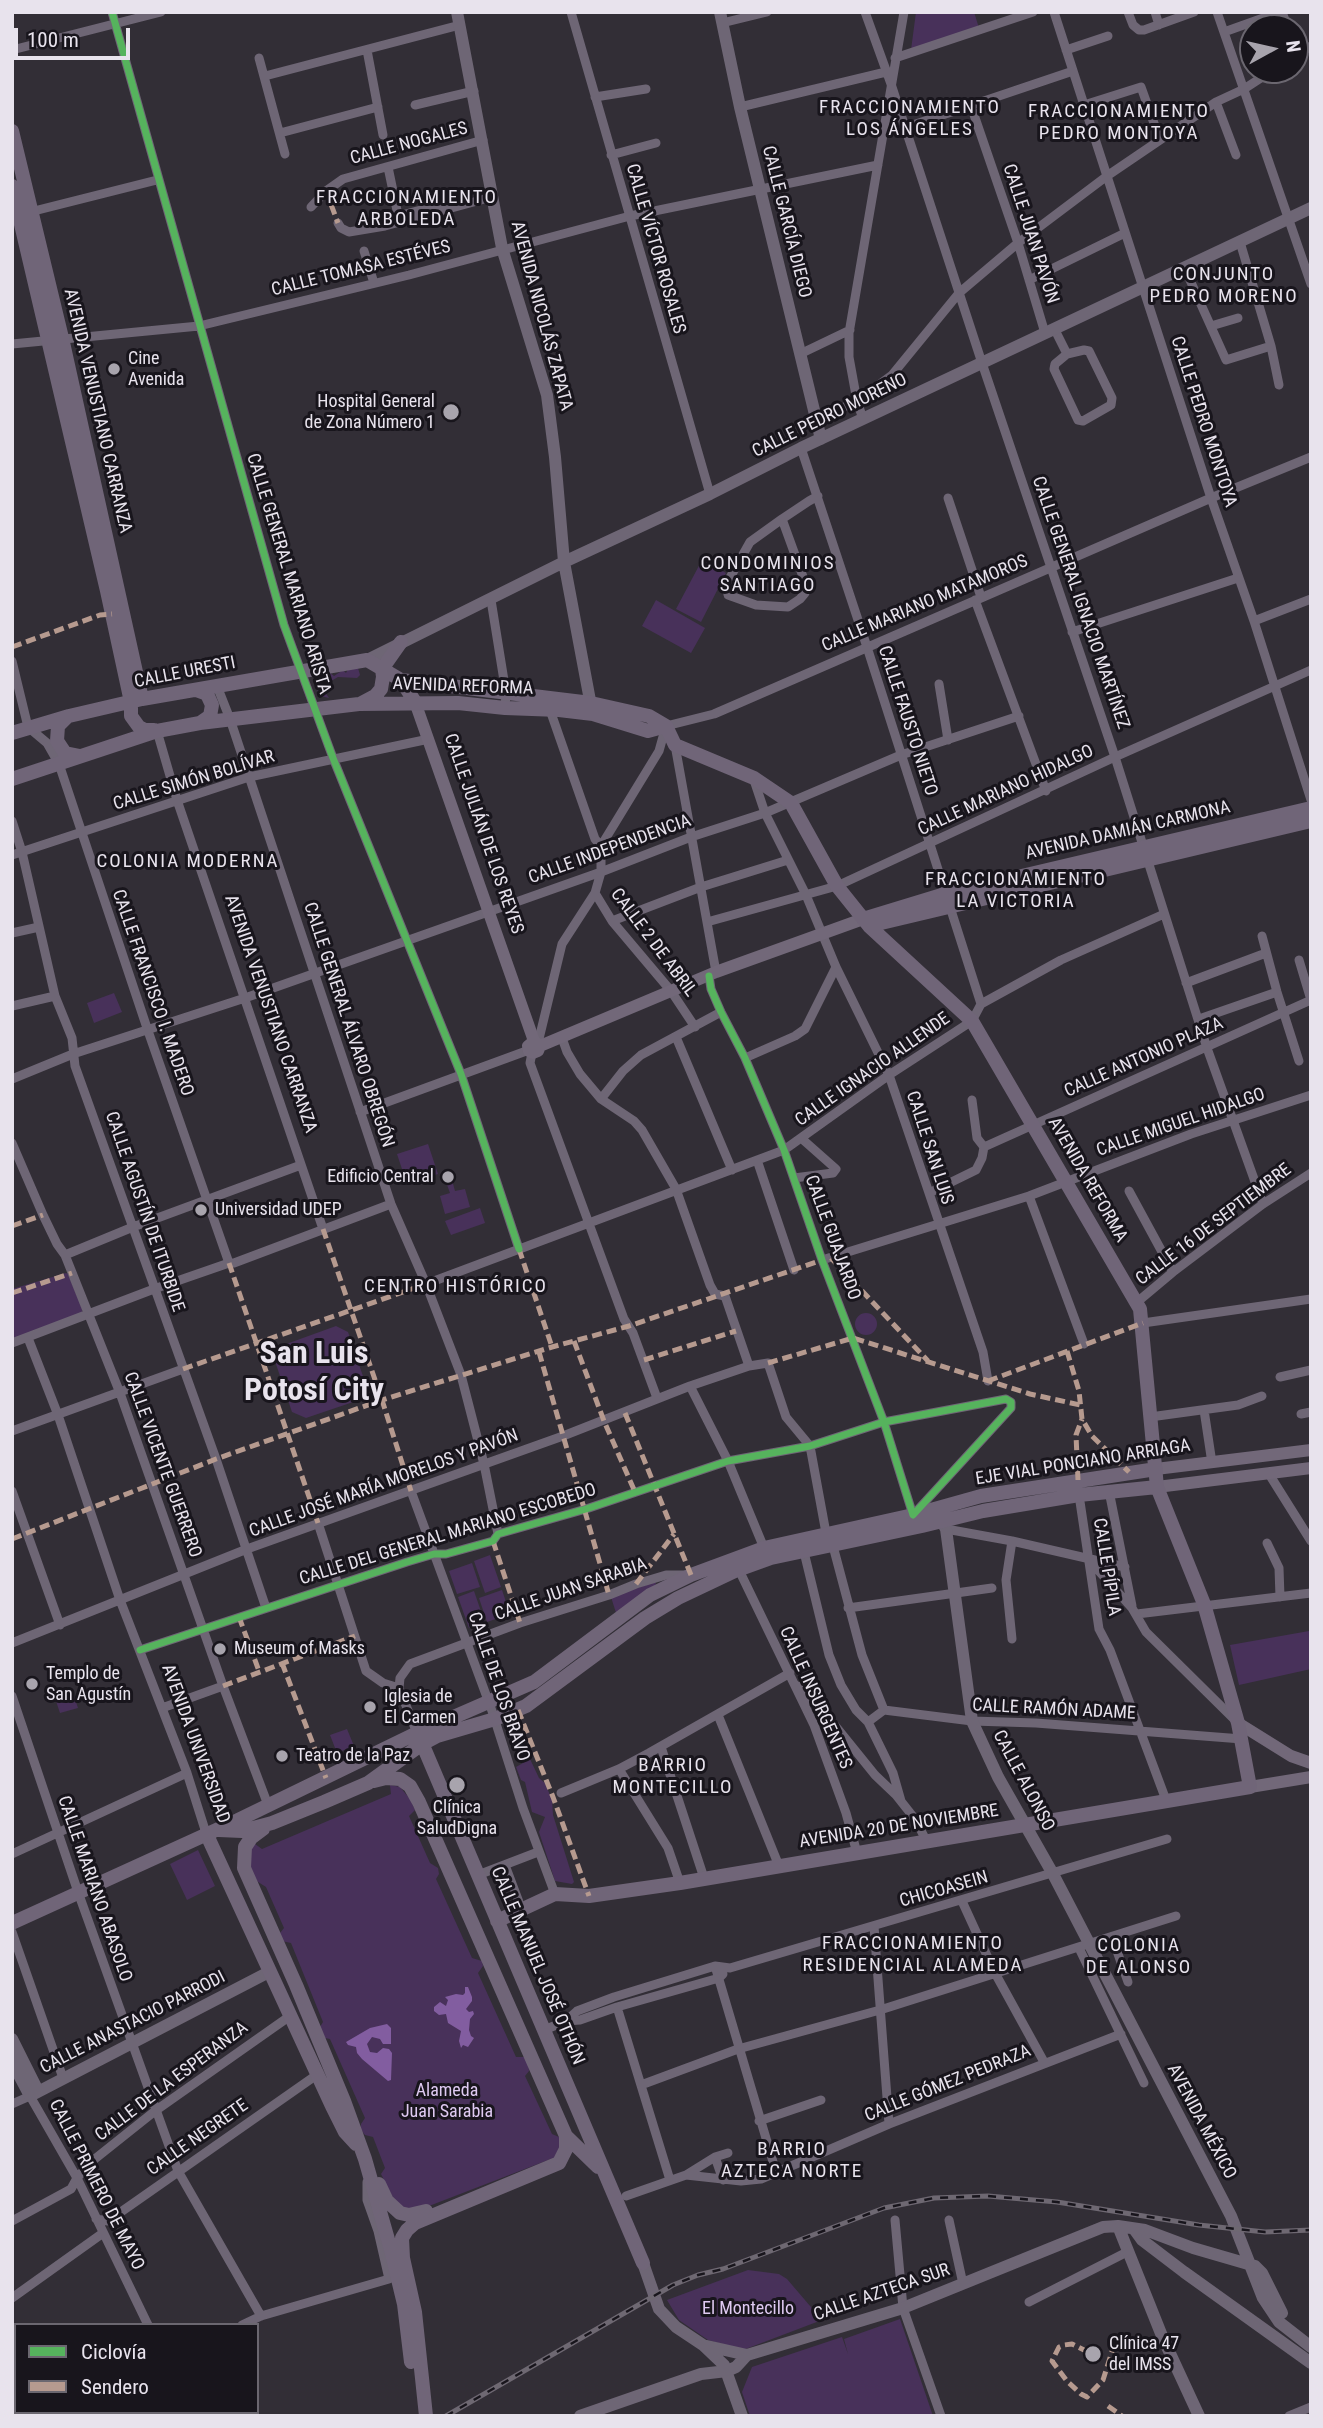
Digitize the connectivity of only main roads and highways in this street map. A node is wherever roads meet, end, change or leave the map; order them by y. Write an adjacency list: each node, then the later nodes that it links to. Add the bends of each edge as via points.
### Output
1 (12, 131): 3 (main road, AVENIDA VENUSTIANO CARRANZA)
2 (12, 186): 3 (main road, AVENIDA VENUSTIANO CARRANZA)
3 (20, 213): 9 (main road, AVENIDA VENUSTIANO CARRANZA, via 55,340)
4 (401, 642): 6 (main road)
5 (367, 660): 6 (main road, CALLE JULIÁN DE LOS REYES); 8 (main road, CALLE URESTI)
6 (382, 668): 7 (main road, CALLE JULIÁN DE LOS REYES); 12 (main road, via 381,690)
7 (401, 680): 10 (main road, AVENIDA REFORMA); 11 (main road, CALLE JULIÁN DE LOS REYES)
8 (196, 690): 9 (main road, CALLE URESTI); 15 (main road, via 207,694 212,705 210,716)
9 (136, 701): 14 (main road, CALLE URESTI); 16 (main road, AVENIDA VENUSTIANO CARRANZA, via 131,716 134,722)
10 (505, 701): 11 (main road, AVENIDA REFORMA); 13 (main road, AVENIDA REFORMA); 13 (main road, AVENIDA REFORMA, via 554,710)
11 (415, 702): 12 (main road, AVENIDA REFORMA); 24 (main road, CALLE JULIÁN DE LOS REYES)
12 (359, 704): 15 (main road, AVENIDA REFORMA)
13 (592, 708): 23 (main road, AVENIDA REFORMA, via 649,716 666,726 675,745 754,778 791,803 837,886)
14 (69, 716): 17 (main road, CALLE URESTI); 18 (main road, via 58,726 57,741 65,753)
15 (200, 723): 16 (main road, AVENIDA REFORMA)
16 (156, 731): 18 (main road, AVENIDA REFORMA)
17 (12, 733)
18 (80, 756): 19 (main road, AVENIDA REFORMA)
19 (12, 779)
20 (1311, 808): 22 (main road, AVENIDA DAMIÁN CARMONA)
21 (1311, 821): 22 (main road, AVENIDA DAMIÁN CARMONA)
22 (1146, 853): 23 (main road, AVENIDA DAMIÁN CARMONA)
23 (866, 922): 24 (main road, AVENIDA DAMIÁN CARMONA, via 713,974); 27 (main road, AVENIDA REFORMA, via 972,1021 1140,1309)
24 (534, 1046)
25 (1311, 1450): 27 (main road, EJE VIAL PONCIANO ARRIAGA)
26 (1311, 1468): 28 (main road, EJE VIAL PONCIANO ARRIAGA)
27 (1156, 1469): 28 (main road, AVENIDA REFORMA); 29 (main road, EJE VIAL PONCIANO ARRIAGA, via 981,1496)
28 (1157, 1487): 29 (main road, EJE VIAL PONCIANO ARRIAGA, via 1079,1495 983,1511 944,1526); 31 (main road, AVENIDA REFORMA, via 1204,1604)
29 (830, 1540): 30 (main road, EJE VIAL PONCIANO ARRIAGA, via 804,1552); 30 (main road, EJE VIAL PONCIANO ARRIAGA, via 764,1548)
30 (736, 1565): 32 (main road, EJE VIAL PONCIANO ARRIAGA, via 691,1575 650,1595 534,1682); 32 (main road, EJE VIAL PONCIANO ARRIAGA, via 645,1618 526,1706 495,1719)
31 (1238, 1723): 33 (main road); 37 (main road, AVENIDA REFORMA)
32 (419, 1738): 34 (main road); 38 (main road, CALLE MANUEL JOSÉ OTHÓN); 40 (main road)
33 (1309, 1763)
34 (388, 1769): 36 (main road); 38 (main road, via 407,1759 421,1760 442,1805)
35 (1311, 1777): 37 (main road, AVENIDA 20 DE NOVIEMBRE)
36 (368, 1783): 39 (main road); 46 (main road, via 400,1779 410,1786)
37 (1250, 1787): 42 (main road, AVENIDA 20 DE NOVIEMBRE, via 680,1883 589,1896 555,1894)
38 (452, 1815): 42 (main road, CALLE MANUEL JOSÉ OTHÓN)
39 (272, 1823): 40 (main road, via 242,1831); 44 (main road, AVENIDA UNIVERSIDAD, via 245,1847 244,1868)
40 (211, 1832): 41 (main road, AVENIDA UNIVERSIDAD); 43 (main road)
41 (241, 1911): 44 (main road); 48 (main road, AVENIDA UNIVERSIDAD, via 345,2132)
42 (497, 1921): 45 (main road, CALLE MANUEL JOSÉ OTHÓN)
43 (12, 1923)
44 (296, 1985): 48 (main road, AVENIDA UNIVERSIDAD)
45 (544, 2030): 46 (main road, via 538,2043); 49 (main road, CALLE MANUEL JOSÉ OTHÓN)
46 (556, 2113): 47 (main road)
47 (566, 2136): 49 (main road); 50 (main road, via 559,2163)
48 (364, 2157): 50 (main road, via 387,2201 400,2213 409,2215); 52 (main road, AVENIDA UNIVERSIDAD)
49 (607, 2180): 51 (main road, CALLE MANUEL JOSÉ OTHÓN)
50 (475, 2198): 52 (main road, AVENIDA UNIVERSIDAD, via 415,2222 402,2238)
51 (643, 2263)
52 (410, 2314): 53 (main road, AVENIDA UNIVERSIDAD); 54 (main road, AVENIDA UNIVERSIDAD)
53 (418, 2416)
54 (426, 2416)

